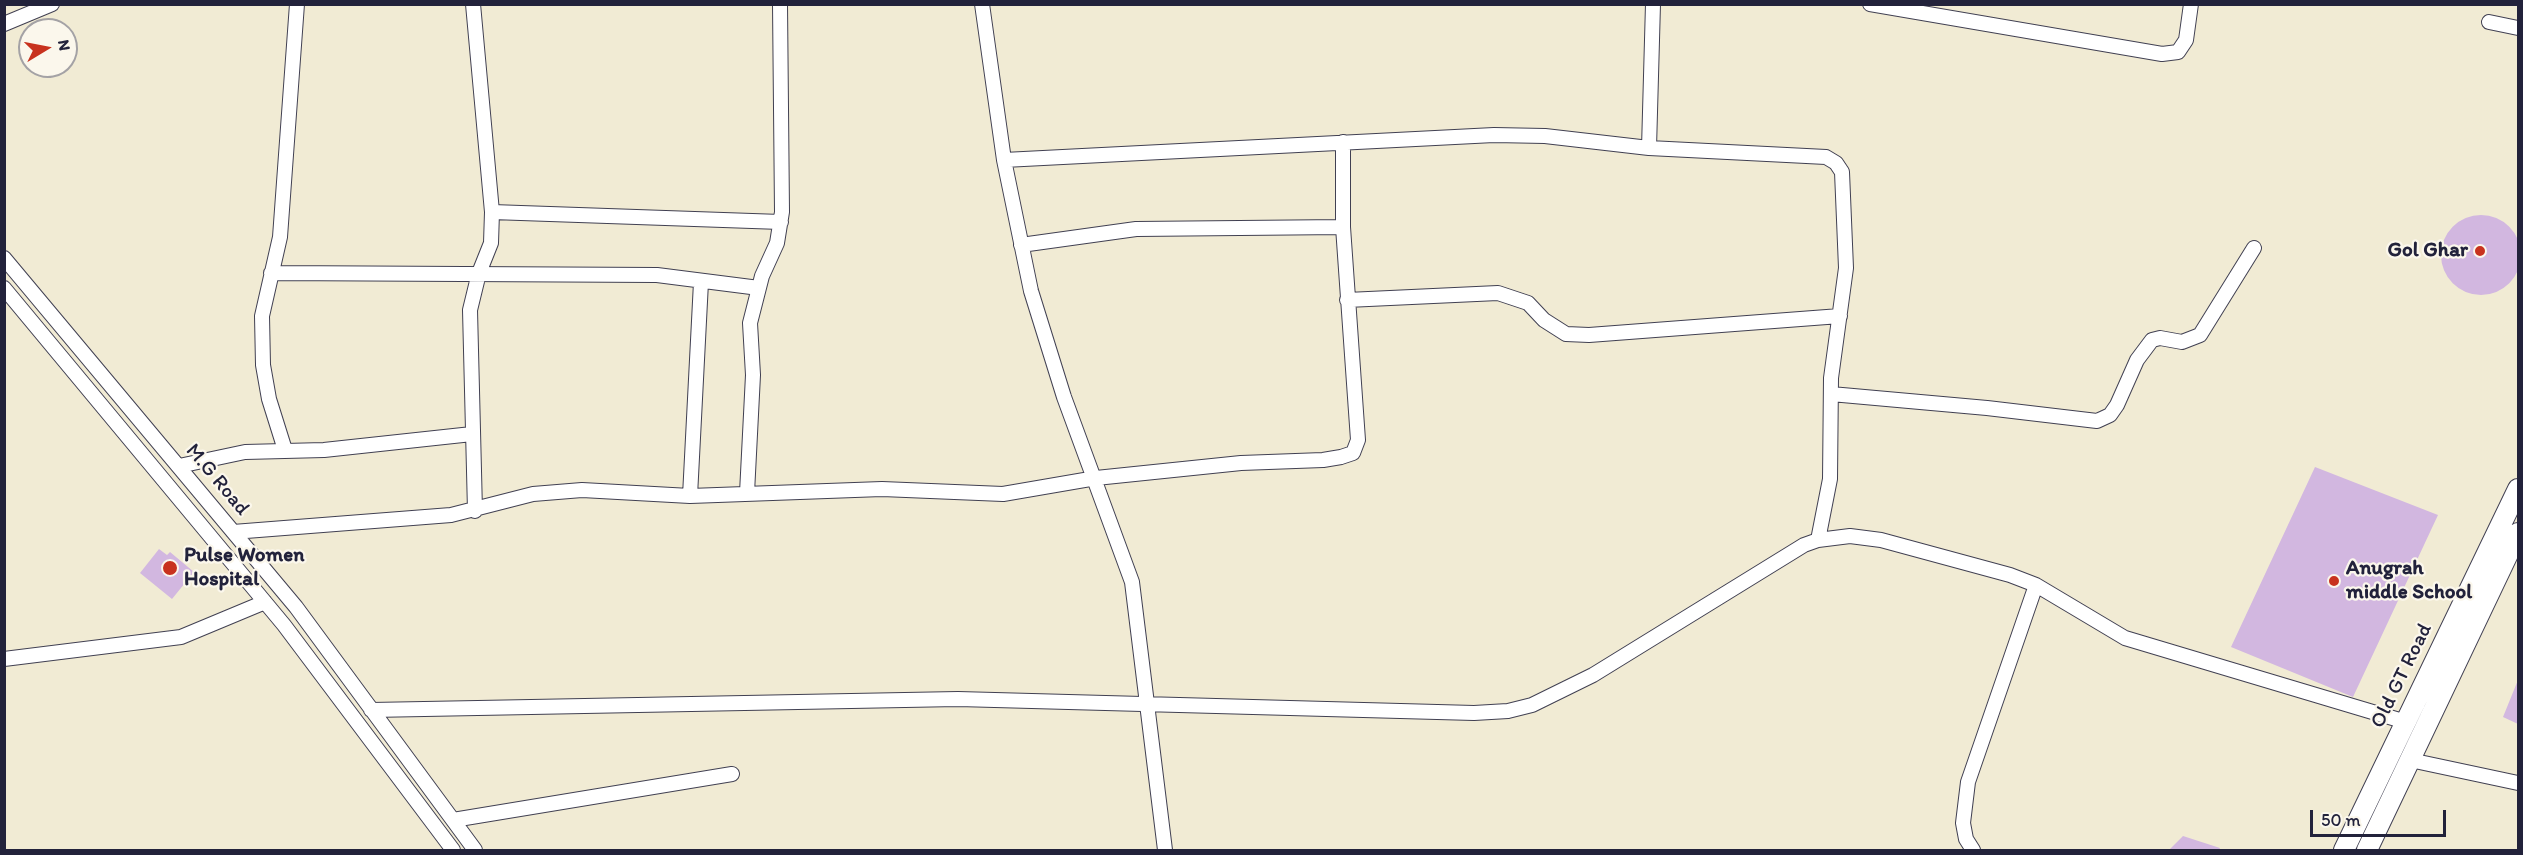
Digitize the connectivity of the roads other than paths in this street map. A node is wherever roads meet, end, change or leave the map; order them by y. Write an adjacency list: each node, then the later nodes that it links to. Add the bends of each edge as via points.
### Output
1 (52, 4): 10 (street)
2 (297, 4): 21 (street, via 280,237)
3 (473, 4): 15 (street)
4 (780, 4): 16 (street)
5 (982, 4): 14 (street)
6 (1653, 4): 13 (street)
7 (1870, 4): 8 (street, via 2162,54 2178,52 2186,40)
8 (2191, 4)
9 (2489, 22): 11 (street)
10 (4, 24)
11 (2518, 28)
12 (1343, 142): 13 (street, via 1504,135); 14 (street); 17 (street)
13 (1649, 148): 27 (street, via 1812,155 1836,163 1842,172 1846,214 1846,268)
14 (1004, 160): 18 (street)
15 (492, 212): 16 (street); 22 (street, via 491,243)
16 (782, 222): 25 (street)
17 (1343, 226): 18 (street, via 1136,229); 26 (street)
18 (1021, 245): 32 (street, via 1043,331)
19 (2254, 248): 28 (street, via 2200,335 2182,342 2152,340 2137,360 2117,405 2110,415 2097,421)
20 (4, 258): 31 (street, M.G Road)
21 (271, 273): 22 (street); 30 (street, via 262,316 263,365)
22 (479, 273): 23 (street, via 657,276); 29 (street, via 470,310)
23 (701, 282): 25 (street); 35 (street)
24 (4, 288): 42 (street, M.G Road)
25 (759, 288): 34 (street, via 750,323 753,375)
26 (1347, 300): 27 (street, via 1498,292 1528,303 1544,320 1566,334); 32 (street, via 1358,440 1353,453 1323,460 1241,463)
27 (1840, 316): 28 (street)
28 (1831, 394): 39 (street, via 1830,479)
29 (472, 434): 30 (street, via 324,450); 36 (street)
30 (285, 450): 31 (street, via 244,452)
31 (178, 466): 37 (street, M.G Road)
32 (1096, 478): 34 (street, via 1003,495 882,489); 44 (street, via 1132,582)
33 (2518, 490): 46 (main road, Old GT Road)
34 (747, 493): 35 (street)
35 (690, 495): 36 (street, via 582,490 533,494)
36 (475, 511): 37 (street, via 430,518)
37 (233, 532): 41 (street, M.G Road)
38 (2518, 533): 47 (main road, Old GT Road)
39 (1818, 540): 40 (street, via 1850,536 1881,540); 44 (street, via 1769,565 1593,675 1532,705 1508,711)
40 (2036, 585): 46 (street, via 2125,638); 51 (street, via 1968,782 1963,822)
41 (288, 597): 42 (street); 45 (street, M.G Road)
42 (268, 606): 43 (street, via 181,637); 52 (street, M.G Road)
43 (4, 659)
44 (1149, 703): 45 (street, via 888,699); 54 (street)
45 (371, 710): 50 (street, M.G Road)
46 (2406, 722): 55 (main road, Old GT Road)
47 (2410, 760): 49 (street); 56 (main road, Old GT Road)
48 (732, 774): 50 (street)
49 (2518, 783)
50 (453, 820): 53 (street, M.G Road)
51 (1968, 847)
52 (453, 850)
53 (475, 850)
54 (1165, 850)
55 (2344, 850)
56 (2367, 850)

